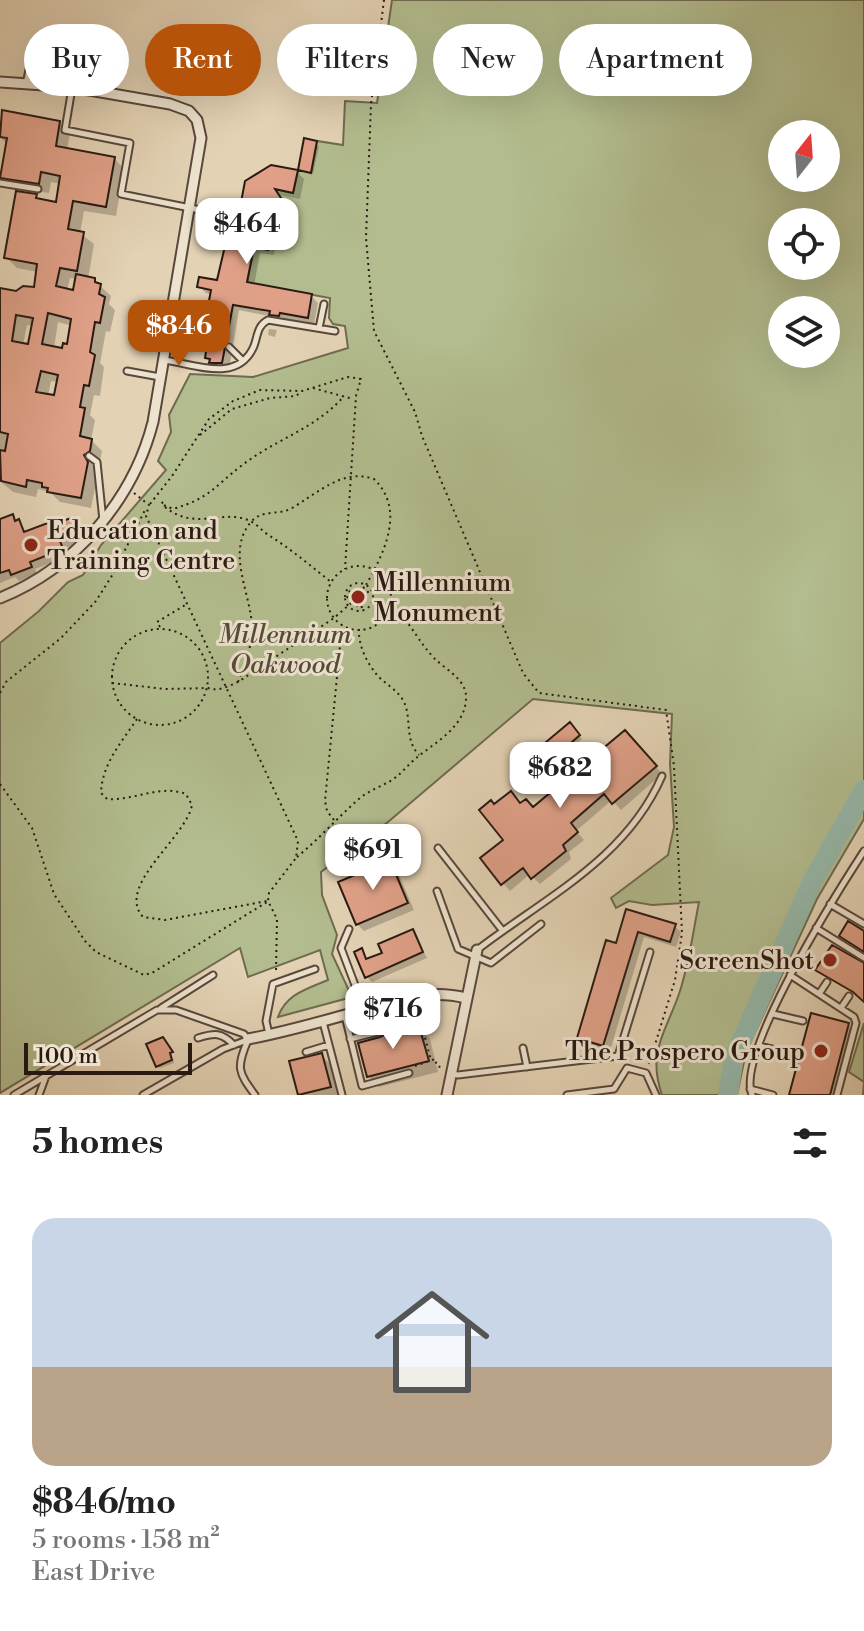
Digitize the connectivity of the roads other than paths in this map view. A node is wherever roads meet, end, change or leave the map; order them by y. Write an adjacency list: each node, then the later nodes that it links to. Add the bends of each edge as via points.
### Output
1 (0, 82): 2 (street)
2 (24, 84)
3 (71, 96): 7 (lane, via 65,130 130,143 121,194)
4 (124, 96): 7 (street, via 170,104 197,120 201,138)
5 (0, 183): 6 (lane)
6 (38, 189)
7 (190, 208): 8 (lane); 13 (street)
8 (215, 213)
9 (324, 304): 10 (lane)
10 (319, 328): 11 (lane); 14 (lane, via 268,320 259,327 253,350)
11 (335, 331)
12 (229, 347): 14 (lane)
13 (164, 360): 14 (lane, via 216,370); 16 (street)
14 (243, 361)
15 (127, 371): 16 (lane)
16 (161, 377): 18 (street, via 148,440)
17 (89, 456): 18 (lane, via 97,462)
18 (103, 522): 19 (street, via 45,574)
19 (0, 598)
20 (662, 776): 29 (lane, via 633,827 564,890)
21 (438, 848): 29 (lane)
22 (864, 851): 24 (lane)
23 (437, 891): 31 (lane, via 458,949)
24 (830, 904): 26 (lane); 27 (lane)
25 (541, 924): 31 (lane, via 491,963)
26 (864, 924)
27 (816, 928): 32 (lane); 35 (lane)
28 (349, 929): 42 (lane, via 341,948)
29 (502, 930): 31 (lane)
30 (650, 952): 58 (lane, via 618,1056)
31 (476, 954): 39 (street)
32 (864, 958)
33 (315, 969): 48 (lane, via 273,984 266,1021)
34 (213, 975): 41 (lane)
35 (790, 975): 37 (lane); 43 (lane)
36 (827, 982): 37 (lane)
37 (819, 994): 40 (lane)
38 (849, 996): 40 (lane)
39 (466, 998): 42 (street, via 432,993); 59 (street)
40 (841, 1008): 72 (lane, via 856,1023)
41 (157, 1010): 50 (lane, via 176,1010); 61 (lane)
42 (364, 1010): 44 (street)
43 (773, 1014): 46 (lane); 54 (lane)
44 (345, 1015): 45 (street); 51 (lane)
45 (323, 1021): 48 (street); 53 (lane)
46 (803, 1021)
47 (378, 1032): 51 (lane)
48 (269, 1035): 50 (street)
49 (198, 1038): 52 (lane, via 217,1033)
50 (248, 1039): 52 (lane); 66 (lane, via 239,1070)
51 (350, 1039): 60 (lane, via 362,1086)
52 (234, 1045): 63 (lane)
53 (329, 1045): 56 (lane); 67 (lane)
54 (759, 1046): 57 (lane); 62 (lane, via 748,1076)
55 (523, 1048): 58 (lane)
56 (306, 1052)
57 (793, 1054)
58 (527, 1067): 59 (lane, via 458,1075)
59 (447, 1071): 68 (street)
60 (409, 1073)
61 (47, 1075): 64 (lane); 65 (lane)
62 (751, 1092): 71 (lane)
63 (146, 1094)
64 (14, 1095)
65 (39, 1095)
66 (255, 1095)
67 (342, 1095)
68 (447, 1095)
69 (567, 1095): 70 (lane, via 614,1089 627,1068 646,1073)
70 (656, 1095)
71 (773, 1095)
72 (837, 1095)

